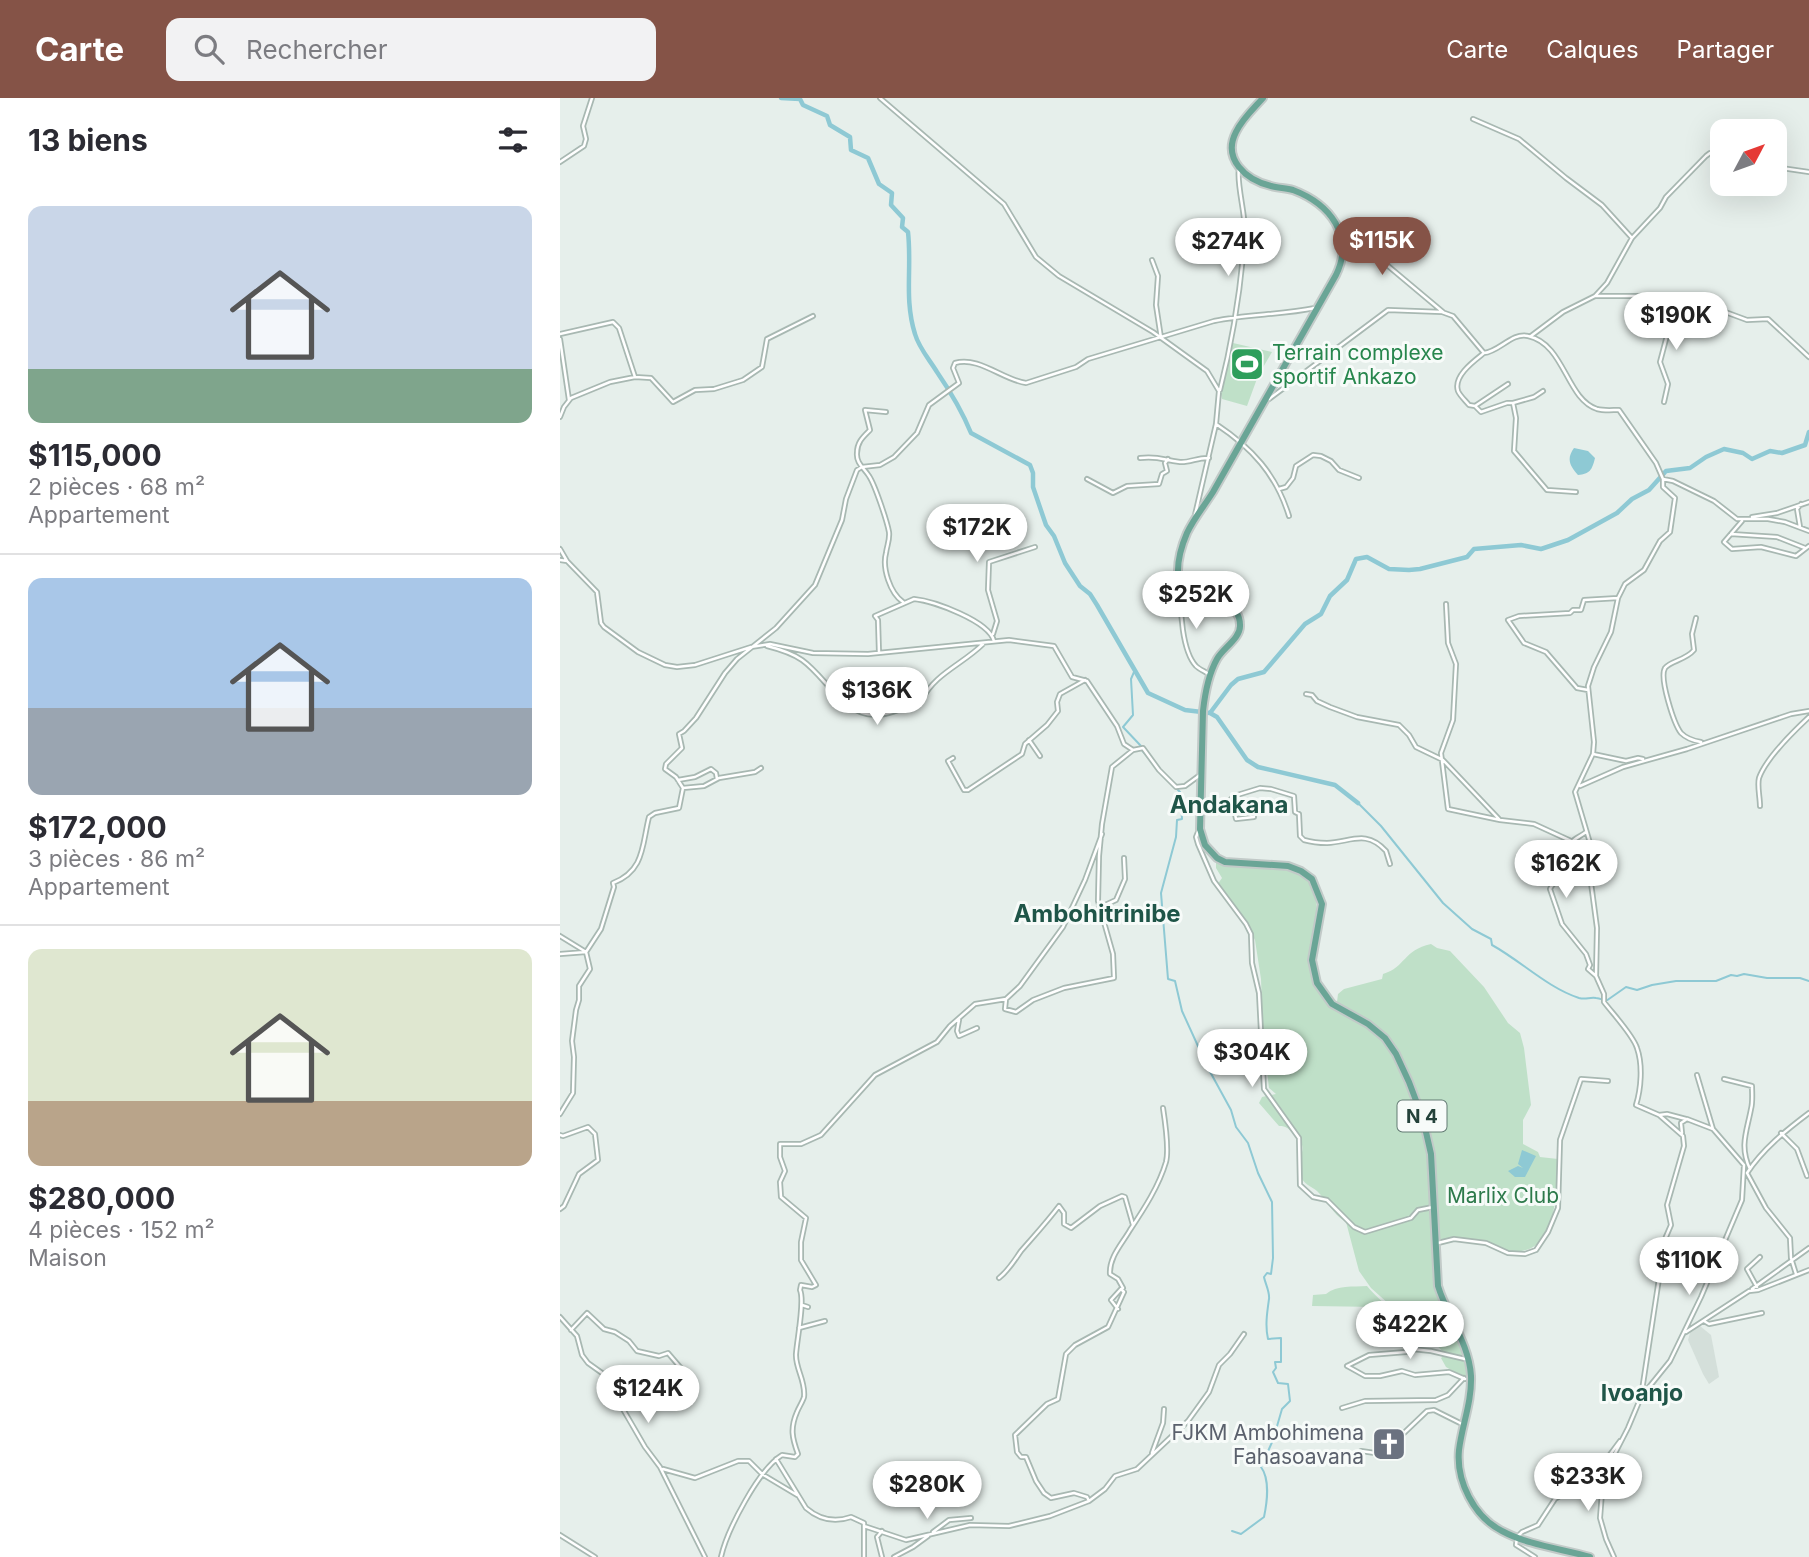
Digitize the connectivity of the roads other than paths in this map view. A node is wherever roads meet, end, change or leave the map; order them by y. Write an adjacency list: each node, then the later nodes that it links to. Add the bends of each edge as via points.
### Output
1 (592, 98): 6 (street, via 583,126 584,146)
2 (880, 98): 22 (street, via 1004,204 1036,257)
3 (1264, 98): 7 (main road, via 1234,135 1232,157)
4 (1473, 119): 12 (street, via 1519,139 1602,205)
5 (1710, 153): 12 (street)
6 (560, 162)
7 (1240, 169): 11 (main road, via 1266,184 1299,193); 19 (street, via 1237,177 1245,234)
8 (1787, 169): 9 (street)
9 (1807, 172): 10 (street)
10 (1809, 179)
11 (1335, 222): 16 (main road, via 1343,240 1343,258); 17 (street)
12 (1632, 238): 14 (street)
13 (1152, 260): 22 (street, via 1158,276)
14 (1595, 296): 15 (street); 20 (street)
15 (1667, 299): 24 (street, via 1717,307 1747,320 1768,318); 30 (street, via 1670,324 1660,362 1668,384)
16 (1317, 308): 19 (street); 31 (main road)
17 (1444, 313): 23 (street, via 1458,320); 31 (street, via 1388,310)
18 (813, 316): 25 (street, via 766,339 762,367 743,380 695,390 673,402 651,378)
19 (1235, 317): 22 (street); 27 (street)
20 (1530, 336): 23 (street, via 1520,335); 43 (street, via 1560,361 1588,404 1619,410)
21 (560, 337): 25 (street, via 613,322); 29 (street)
22 (1161, 338): 27 (street, via 1207,371); 41 (street, via 1026,383 975,364 955,363 959,383 929,405 917,433 894,457)
23 (1484, 353): 33 (street, via 1458,380 1458,390)
24 (1809, 357)
25 (635, 377): 29 (street, via 610,382)
26 (1508, 384): 33 (street)
27 (1219, 391): 36 (street)
28 (1543, 391): 32 (street)
29 (569, 400): 35 (street)
30 (1664, 402)
31 (1263, 403): 37 (main road)
32 (1513, 403): 33 (street, via 1481,412); 46 (street, via 1518,458 1547,490)
33 (1475, 406)
34 (886, 412): 41 (street, via 865,410 870,430 857,451)
35 (560, 417)
36 (1216, 424): 37 (street); 39 (street)
37 (1241, 442): 45 (street); 50 (main road)
38 (1140, 458): 40 (street)
39 (1209, 458): 40 (street, via 1181,463); 50 (street)
40 (1168, 459): 44 (street, via 1159,484 1127,486 1112,493)
41 (862, 467): 62 (street, via 871,477 887,524 886,569); 69 (street, via 852,480 842,520 815,585 776,628)
42 (1359, 478): 45 (street, via 1313,455 1300,462 1286,487)
43 (1662, 478): 51 (street); 61 (street, via 1663,487 1675,498 1670,532)
44 (1087, 479)
45 (1279, 489): 49 (street)
46 (1576, 492)
47 (1809, 502): 48 (street)
48 (1801, 504): 51 (street); 52 (street, via 1797,509)
49 (1289, 516)
50 (1195, 519): 60 (main road, via 1181,553)
51 (1744, 519): 52 (street); 54 (street)
52 (1800, 527): 53 (street)
53 (1809, 531)
54 (1731, 534): 56 (street, via 1777,537); 56 (street, via 1724,542 1732,549 1761,547 1796,556)
55 (1035, 547): 65 (street, via 989,562 988,590 997,621)
56 (1807, 547)
57 (560, 549): 59 (street)
58 (560, 560): 59 (street)
59 (567, 561): 69 (street, via 597,592 601,623 650,658 685,666)
60 (1181, 588): 71 (street, via 1180,610 1190,656); 71 (main road, via 1194,600 1228,605 1239,617 1239,633 1218,657)
61 (1618, 598): 73 (street, via 1611,632); 73 (street, via 1584,600 1581,610 1570,613 1519,615 1508,620 1524,643 1546,652 1577,688)
62 (902, 602): 65 (street, via 918,599 947,607); 70 (street, via 875,616)
63 (1446, 604): 83 (street, via 1456,679 1453,720 1441,753)
64 (1696, 618): 78 (street, via 1694,650 1665,667 1664,679 1679,730)
65 (993, 635): 66 (street)
66 (994, 641): 67 (street); 72 (street, via 1054,646 1072,677)
67 (984, 644): 68 (street, via 942,676 922,700 878,715 859,713 805,661); 70 (street)
68 (764, 645): 69 (street); 70 (street, via 813,653)
69 (751, 647): 88 (street, via 724,673 696,718 679,734 682,748 665,769)
70 (879, 653)
71 (1210, 675): 86 (main road, via 1203,713)
72 (1085, 680): 77 (street, via 1060,694 1058,711); 79 (street, via 1124,744)
73 (1588, 690): 80 (street)
74 (1306, 694): 83 (street, via 1357,718 1399,725 1416,747)
75 (1809, 711): 78 (street)
76 (1809, 717): 92 (street, via 1783,741 1765,767 1759,778)
77 (1029, 740): 81 (street); 82 (street, via 1022,754 965,791 948,761)
78 (1705, 742): 84 (street)
79 (1133, 750): 86 (street, via 1141,748 1177,787); 98 (street, via 1112,767)
80 (1592, 754): 84 (street); 89 (street)
81 (1040, 756)
82 (953, 758)
83 (1443, 760): 95 (street); 95 (street, via 1448,809)
84 (1646, 760): 89 (street)
85 (761, 768): 87 (street)
86 (1201, 774): 93 (main road)
87 (717, 779): 88 (street, via 711,769); 90 (street)
88 (678, 780): 90 (street)
89 (1578, 787): 97 (street, via 1576,801)
90 (683, 788): 104 (street, via 679,808 649,817 643,852 635,867 613,883 601,929)
91 (1230, 801): 93 (street); 94 (street, via 1236,819); 101 (street, via 1261,788 1294,796 1304,840 1369,839 1387,851)
92 (1760, 806)
93 (1201, 807): 96 (main road)
94 (1254, 817)
95 (1500, 820): 99 (street, via 1534,824)
96 (1200, 829): 125 (main road, N 4, via 1205,845 1219,859 1288,866 1312,878 1322,904 1312,960 1315,979 1332,1004 1374,1028 1396,1054 1423,1119 1431,1154); 125 (street, via 1196,837 1214,881 1251,934 1264,1089 1299,1138 1300,1185 1365,1231)
97 (1586, 832): 99 (street); 106 (street, via 1597,928)
98 (1101, 834): 102 (street); 107 (street, via 1063,927)
99 (1571, 841): 106 (street, via 1567,853 1575,864 1550,890 1562,924 1586,954 1588,969)
100 (1124, 858): 102 (street, via 1125,879 1116,900)
101 (1390, 864)
102 (1099, 906): 107 (street, via 1113,954 1114,978 1064,988 1016,1012 1005,1009)
103 (560, 936): 104 (street)
104 (586, 951): 105 (street); 114 (street, via 590,969 579,985 572,1041 573,1093)
105 (560, 954)
106 (1596, 976): 116 (street, via 1604,1000 1637,1047 1636,1105)
107 (1006, 999): 108 (street, via 975,1004)
108 (959, 1020): 109 (street, via 959,1036); 138 (street, via 937,1042 875,1075 821,1135 801,1144 780,1144 785,1171 781,1197 806,1217 801,1260 816,1285 801,1285)
109 (977, 1028)
110 (1696, 1075): 118 (street)
111 (1724, 1079): 122 (street, via 1752,1086 1744,1157)
112 (1608, 1081): 128 (street, via 1581,1079 1560,1140 1558,1208 1536,1250 1508,1253 1486,1243 1454,1239)
113 (1163, 1108): 127 (street, via 1166,1159)
114 (560, 1114)
115 (1809, 1114): 119 (street)
116 (1659, 1115): 117 (street); 121 (street)
117 (1687, 1119): 118 (street); 121 (street, via 1681,1123)
118 (1713, 1129): 124 (street, via 1744,1165)
119 (1781, 1133): 122 (street); 123 (street, via 1797,1149)
120 (560, 1135): 126 (street, via 588,1127 595,1134 598,1160 579,1174)
121 (1683, 1136): 152 (street, via 1667,1205 1671,1224)
122 (1749, 1171): 124 (street); 131 (street, via 1766,1208 1790,1238)
123 (1807, 1176)
124 (1744, 1179): 147 (street, via 1730,1234)
125 (1434, 1207): 128 (main road, N 4)
126 (560, 1209)
127 (1133, 1225): 134 (street, via 1122,1196 1071,1228 1064,1224 1059,1206); 136 (street, via 1110,1267)
128 (1435, 1243): 149 (main road, N 4, via 1438,1286)
129 (1809, 1248): 131 (street)
130 (1760, 1257): 135 (street, via 1747,1269)
131 (1791, 1260): 133 (street); 135 (street)
132 (1809, 1270): 133 (street)
133 (1796, 1275): 137 (street)
134 (999, 1278)
135 (1757, 1287): 137 (street)
136 (1121, 1289): 140 (street); 140 (street, via 1111,1300)
137 (1749, 1291): 144 (street)
138 (802, 1305): 139 (street); 145 (street)
139 (808, 1307)
140 (1118, 1308): 163 (street, via 1108,1327 1066,1354 1058,1399 1015,1435 1017,1452 1027,1457 1044,1493 1051,1498 1074,1493)
141 (1762, 1313): 144 (street, via 1709,1324)
142 (560, 1317): 146 (street)
143 (825, 1321): 145 (street)
144 (1704, 1321): 147 (street)
145 (799, 1328): 159 (street, via 796,1357 804,1397 791,1434 799,1454)
146 (571, 1330): 150 (street, via 587,1314 637,1351 659,1356 668,1353); 160 (street, via 588,1363 602,1373)
147 (1686, 1332): 152 (street)
148 (1244, 1334): 158 (street, via 1219,1365 1209,1392 1188,1421)
149 (1468, 1360): 151 (main road, N 4); 151 (street, via 1412,1349 1369,1355 1348,1366 1365,1376 1449,1372)
150 (680, 1367)
151 (1467, 1379): 153 (street, via 1436,1400 1365,1401); 155 (main road, N 4, via 1470,1396)
152 (1641, 1397): 156 (street)
153 (1342, 1408)
154 (1164, 1409): 158 (street)
155 (1464, 1425): 157 (street, via 1427,1411 1382,1454); 169 (main road, N 4, via 1460,1471 1470,1499 1494,1525)
156 (1626, 1433): 169 (street, via 1594,1476 1555,1499 1538,1525); 178 (street, via 1609,1465 1602,1492 1600,1518)
157 (1360, 1451)
158 (1152, 1453): 163 (street, via 1137,1468 1115,1476)
159 (776, 1459): 161 (street); 162 (street)
160 (660, 1467): 161 (street, via 695,1478 748,1461); 171 (street)
161 (762, 1474): 162 (street); 172 (street, via 730,1526)
162 (799, 1495): 165 (street, via 812,1514 836,1522 851,1517)
163 (1089, 1501): 167 (street, via 1009,1527 970,1525)
164 (971, 1518): 167 (street, via 949,1520)
165 (864, 1526): 166 (street); 173 (street)
166 (882, 1531): 167 (street, via 906,1540); 174 (street, via 877,1537)
167 (930, 1534): 175 (street)
168 (560, 1535): 170 (street)
169 (1517, 1537): 176 (street, via 1516,1545); 177 (main road, N 4)
170 (595, 1557)
171 (705, 1557)
172 (721, 1557)
173 (864, 1557)
174 (882, 1557)
175 (894, 1557)
176 (1535, 1557)
177 (1590, 1557)
178 (1614, 1557)

